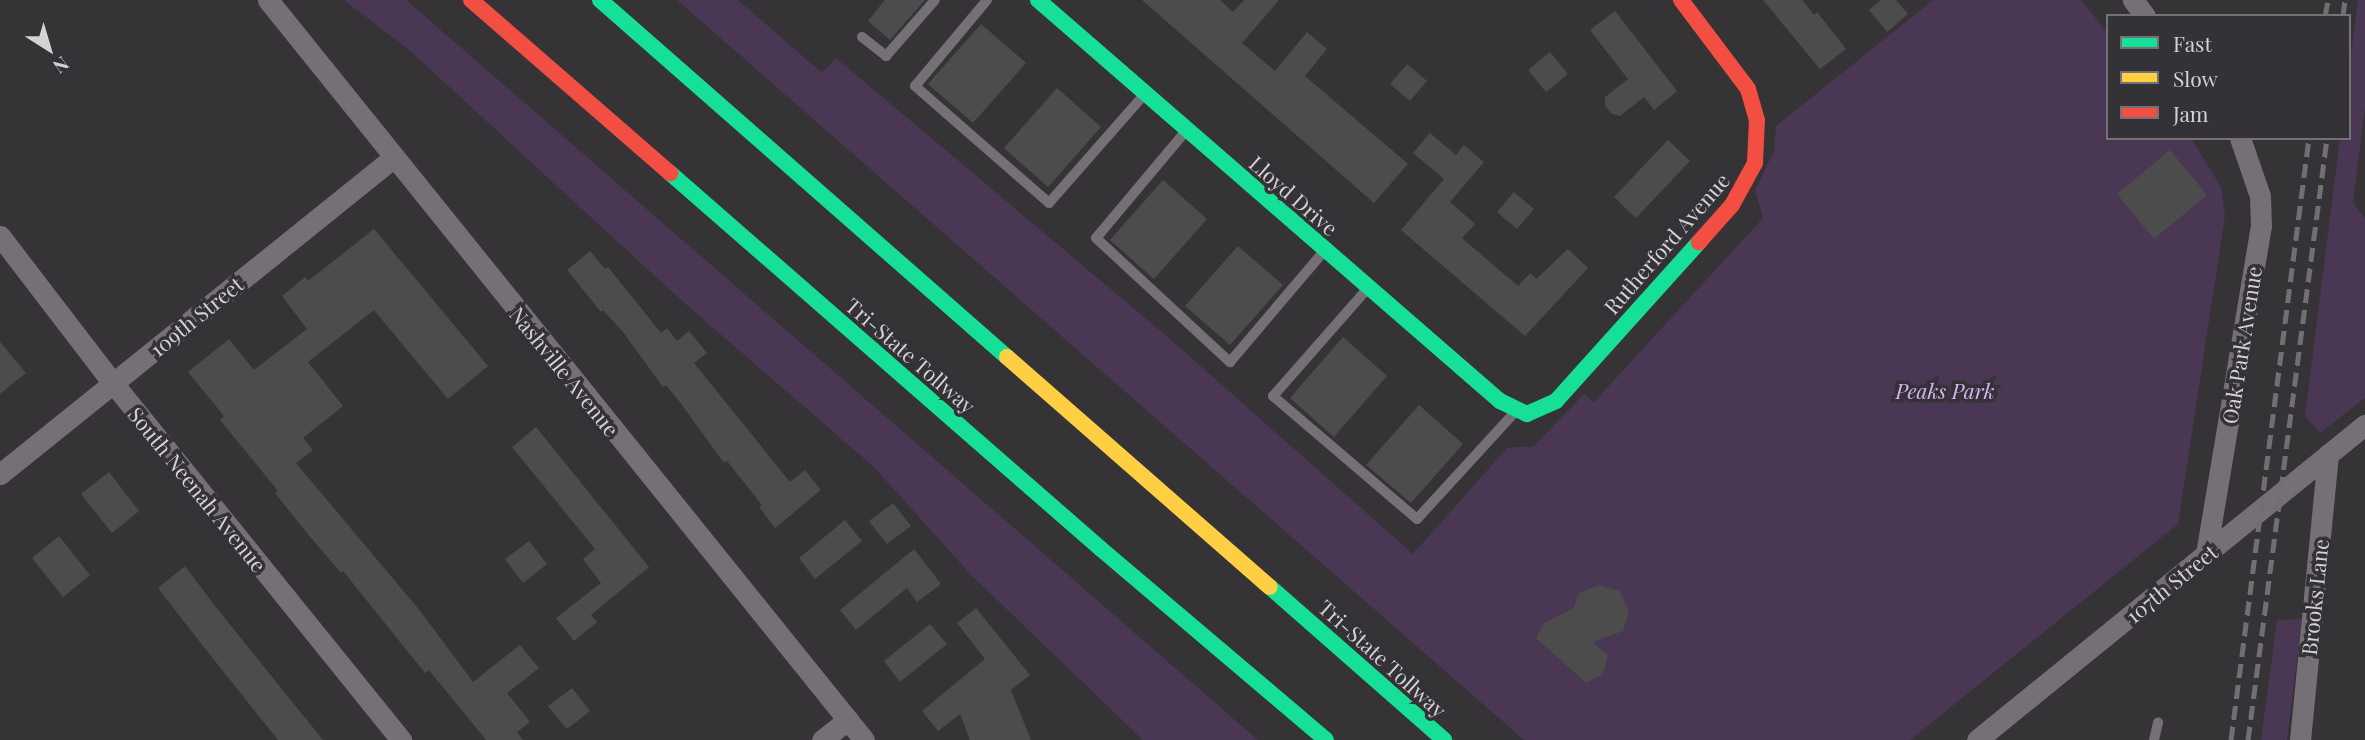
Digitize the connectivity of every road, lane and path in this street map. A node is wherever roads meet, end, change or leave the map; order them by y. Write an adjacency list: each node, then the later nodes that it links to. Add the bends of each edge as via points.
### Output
1 (268, 0): 14 (street, Nashville Avenue)
2 (471, 0): 29 (main road, Tri-State Tollway)
3 (600, 0): 30 (main road, Tri-State Tollway)
4 (935, 0): 10 (lane, via 886,56)
5 (987, 0): 11 (lane, via 915,86 1049,203)
6 (1038, 0): 11 (main road, Lloyd Drive)
7 (1681, 0): 19 (main road, Rutherford Avenue, via 1748,89 1757,120 1755,163 1732,205 1556,401 1539,411)
8 (2133, 0): 9 (street)
9 (2144, 14)
10 (862, 37)
11 (1146, 94): 12 (main road, Lloyd Drive)
12 (1187, 130): 16 (main road, Lloyd Drive); 16 (lane, via 1096,238 1230,362)
13 (2241, 140): 23 (street, Oak Park Avenue, via 2260,196 2261,226)
14 (393, 158): 18 (street, 109th Street); 24 (street, Nashville Avenue)
15 (0, 236): 18 (street, South Neenah Avenue)
16 (1325, 250): 17 (main road, Lloyd Drive)
17 (1369, 288): 19 (main road, Lloyd Drive, via 1500,401); 19 (lane, via 1273,396 1417,519)
18 (113, 383): 22 (street, 109th Street); 26 (street, South Neenah Avenue)
19 (1521, 412)
20 (2365, 425): 21 (street, 107th Street)
21 (2328, 454): 23 (street, 107th Street); 33 (street, Brooks Lane)
22 (0, 474)
23 (2206, 554): 31 (street, 107th Street)
24 (848, 720): 27 (street); 28 (street, Nashville Avenue)
25 (2158, 722): 32 (lane)
26 (401, 740)
27 (822, 740)
28 (864, 740)
29 (1326, 740)
30 (1444, 740)
31 (1977, 740)
32 (2154, 740)
33 (2300, 740)

